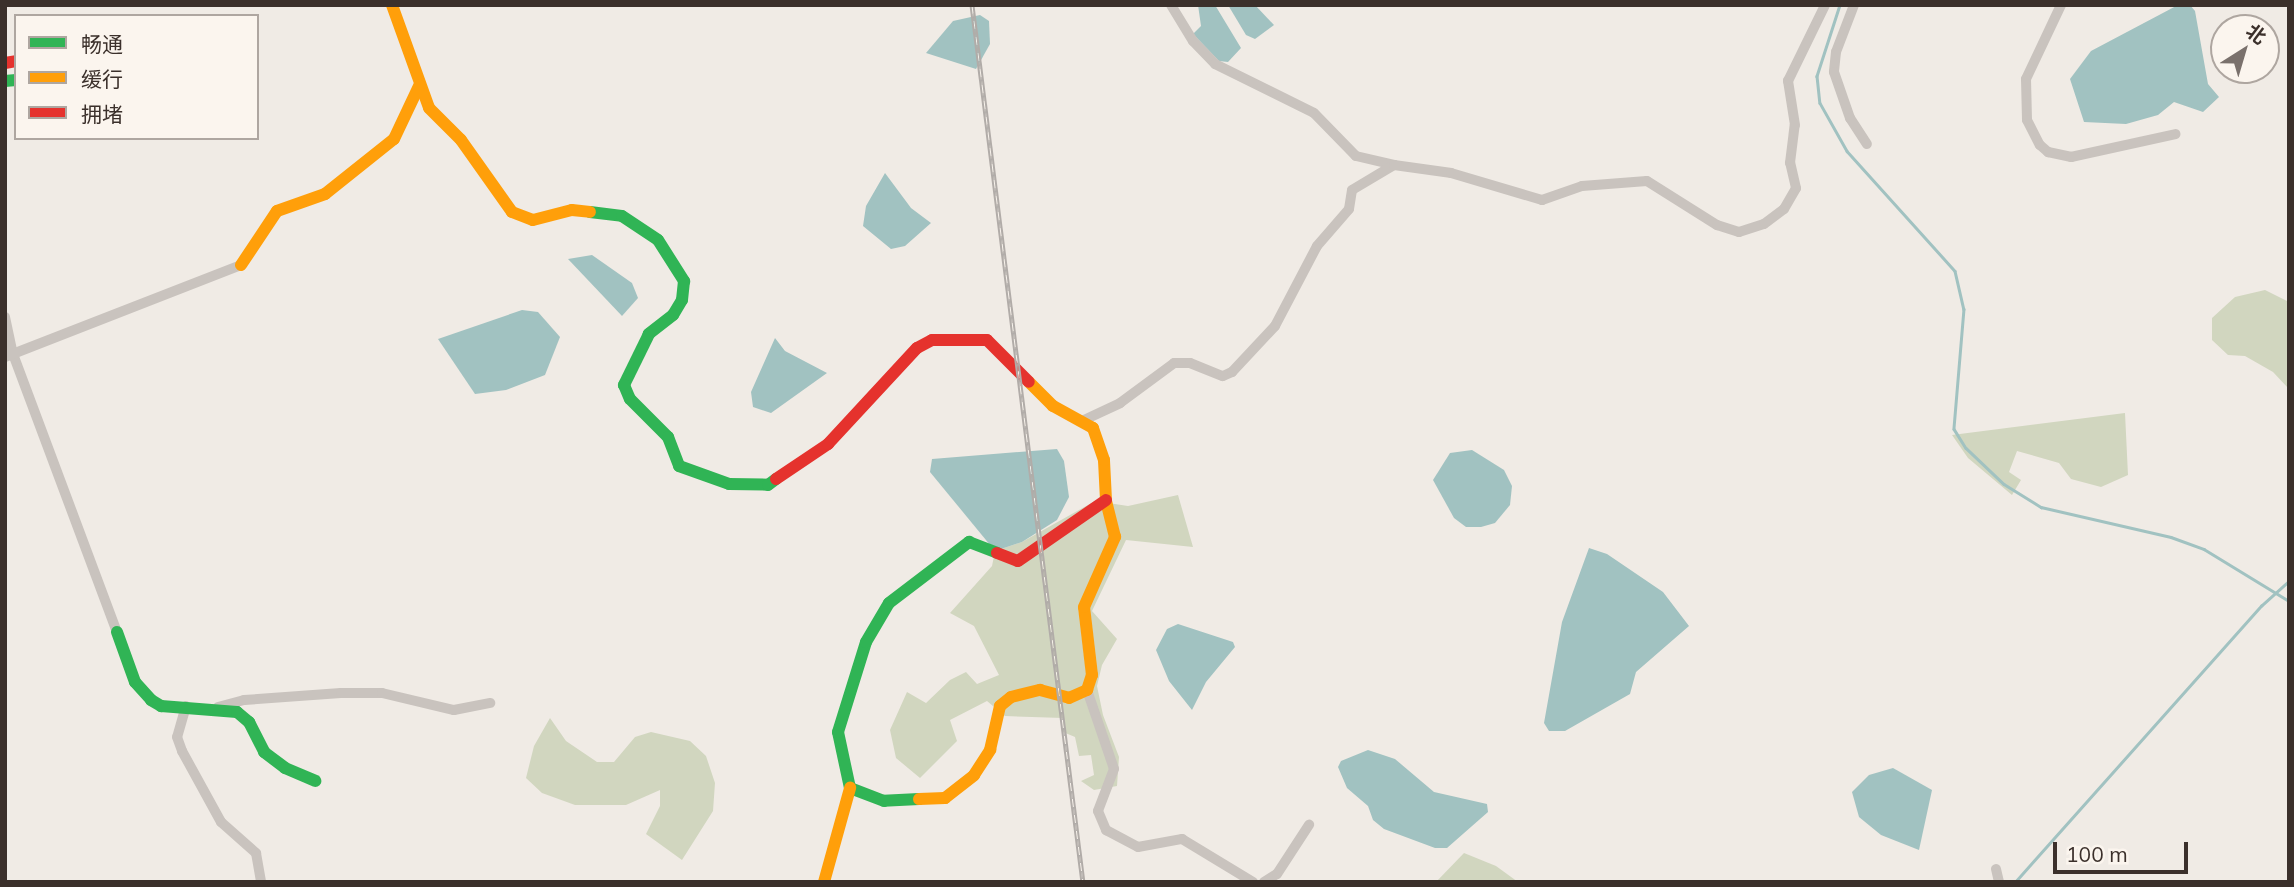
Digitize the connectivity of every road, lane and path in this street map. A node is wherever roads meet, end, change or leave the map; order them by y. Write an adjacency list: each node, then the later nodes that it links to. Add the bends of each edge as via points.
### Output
1 (392, 5): 6 (street)
2 (1171, 5): 9 (street, via 1193,41 1215,64 1314,113 1356,156)
3 (1825, 5): 9 (street, via 1788,81 1796,125 1790,163 1796,188 1784,209 1764,224 1739,232 1717,225 1647,181 1582,186 1542,200 1451,173)
4 (1854, 5): 8 (street, via 1836,51 1834,72 1850,118)
5 (2062, 5): 7 (street, via 2026,79 2027,120 2040,145 2048,152 2071,157)
6 (419, 86): 10 (street, via 394,139 325,194 276,211); 13 (street, via 429,108 461,140 512,212 533,220 572,210 622,216 641,225 669,254 684,281 682,300 673,315 649,334 624,385 630,399 668,437 679,466 692,474 729,484 768,485 828,444 901,361 932,340 973,336 987,340 1053,406)
7 (2176, 134)
8 (1867, 144)
9 (1394, 165): 13 (street, via 1352,190 1349,209 1317,246 1275,326 1232,372 1223,376 1190,363 1174,363 1120,403)
10 (241, 265): 12 (street)
11 (5, 317): 12 (street)
12 (9, 356): 15 (street)
13 (1084, 421): 14 (street, via 1093,428 1104,460)
14 (1106, 500): 16 (street, via 1115,537 1084,607 1092,667); 21 (street, via 1018,561 969,542 889,603 866,642 838,732)
15 (117, 632): 18 (street, via 144,694 161,706)
16 (1087, 690): 21 (street, via 1069,698 1040,690 1011,696 1000,706 990,750 961,789 945,798 884,801); 26 (street, via 1114,769 1098,811 1106,830 1138,847 1182,839)
17 (490, 703): 19 (street, via 454,710 382,694 341,693 244,700)
18 (186, 706): 19 (street); 24 (street, via 177,737 182,751 221,822 256,853)
19 (218, 707): 20 (street, via 249,722 264,752)
20 (314, 781)
21 (850, 788): 25 (street)
22 (1309, 825): 27 (street, via 1277,874)
23 (1996, 869): 28 (street)
24 (261, 882)
25 (824, 882)
26 (1253, 882)
27 (1264, 882)
28 (1999, 882)

